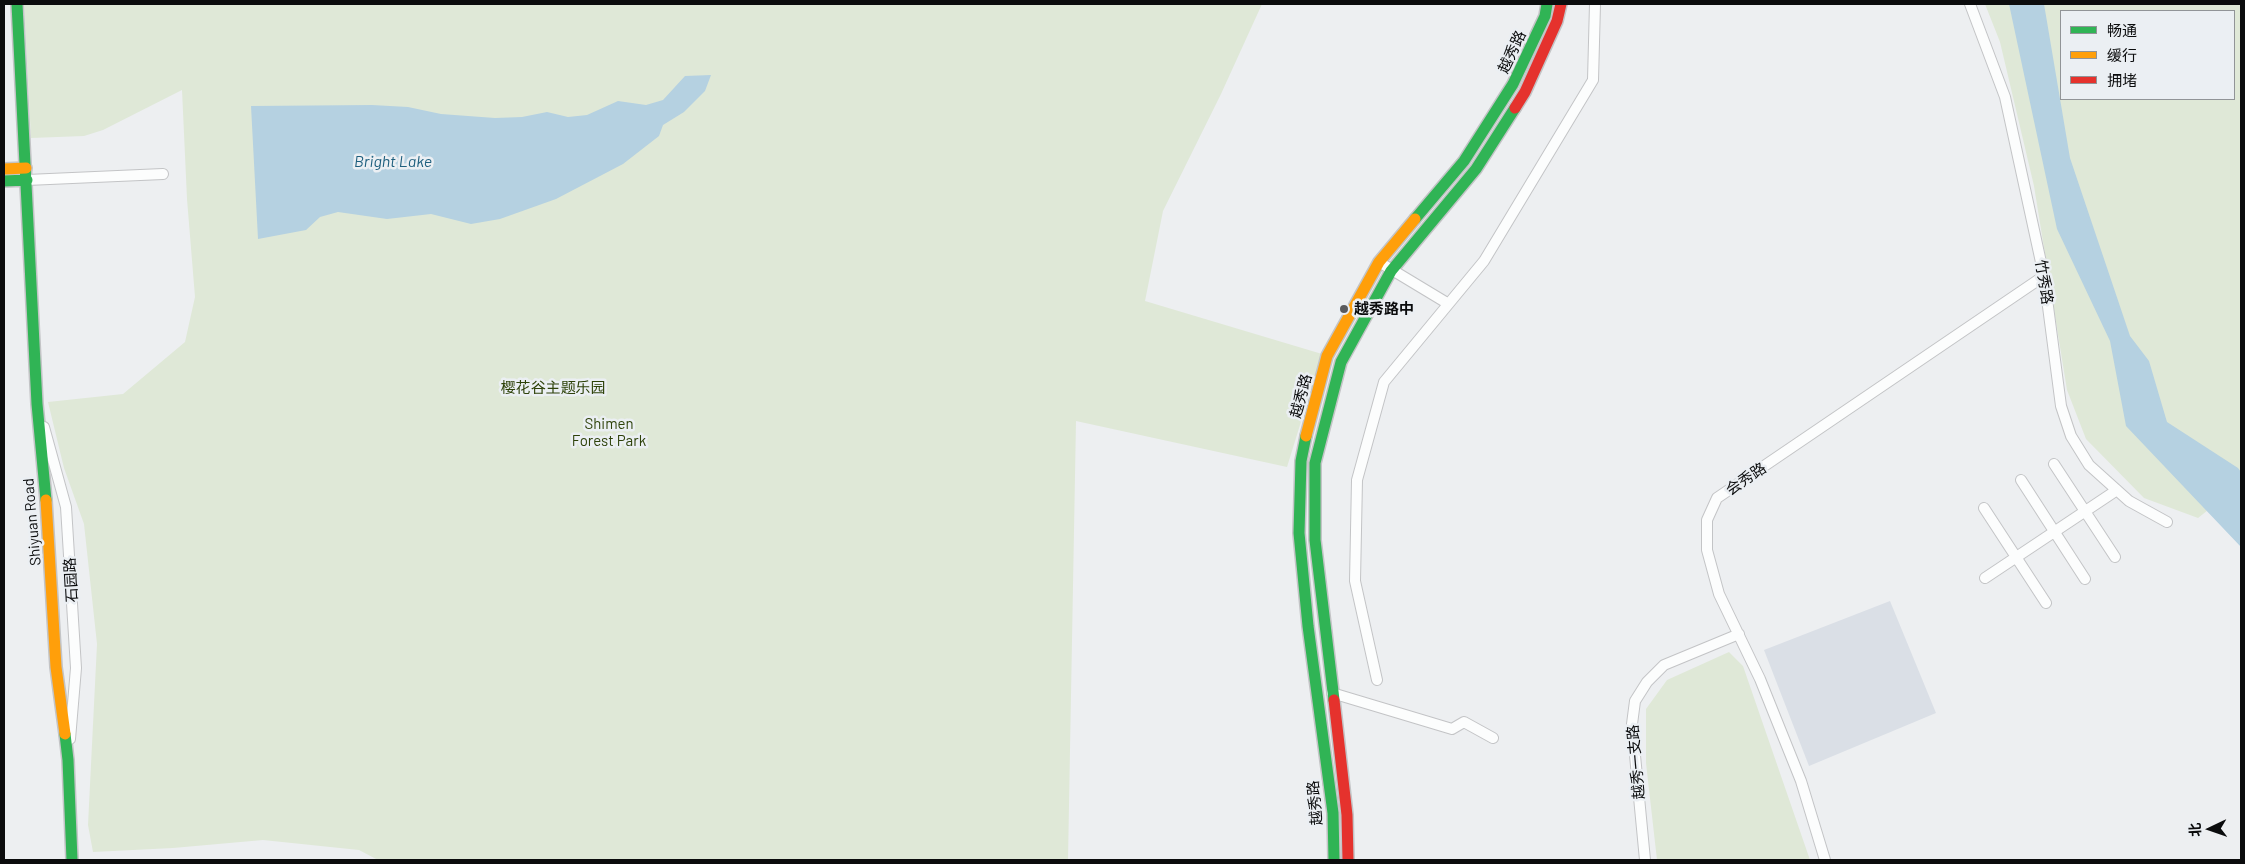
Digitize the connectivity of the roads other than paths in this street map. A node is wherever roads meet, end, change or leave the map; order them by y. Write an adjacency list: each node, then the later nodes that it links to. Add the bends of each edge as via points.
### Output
1 (17, 4): 6 (main road, Shiyuan Road)
2 (1548, 4): 11 (main road, 越秀路, via 1513,84 1464,161)
3 (1561, 4): 12 (main road, 越秀路, via 1525,92 1476,169)
4 (1595, 4): 14 (street, via 1593,80 1484,261)
5 (1970, 4): 13 (street, 竹秀路, via 2005,97)
6 (26, 168): 7 (main road); 9 (main road, Shiyuan Road)
7 (4, 169)
8 (163, 174): 9 (street)
9 (27, 180): 10 (main road); 15 (main road, Shiyuan Road)
10 (4, 181)
11 (1379, 262): 12 (street); 34 (main road, 越秀路, via 1327,356 1301,461 1299,533 1333,813)
12 (1391, 271): 14 (street); 30 (main road, 越秀路, via 1341,362 1315,463 1315,540)
13 (2044, 276): 18 (street, 竹秀路, via 2061,406 2070,436 2089,465); 28 (street, 会秀路, via 1717,498 1707,520 1707,550 1719,594)
14 (1447, 303): 29 (street, via 1384,382 1357,480 1355,581)
15 (37, 404): 32 (main road, Shiyuan Road, via 49,532 56,667); 32 (street, 石园路, via 66,507 76,668)
16 (2054, 464): 20 (street)
17 (2021, 480): 22 (street)
18 (2117, 490): 20 (street); 21 (street, 竹秀路, via 2129,501)
19 (1984, 508): 24 (street)
20 (2085, 512): 22 (street); 23 (street)
21 (2166, 522)
22 (2054, 532): 24 (street); 26 (street)
23 (2115, 557)
24 (2016, 558): 25 (street); 27 (street)
25 (1984, 578)
26 (2085, 579)
27 (2046, 603)
28 (1738, 634): 36 (street, 越秀一支路, via 1664,666 1647,682 1635,700 1632,724); 37 (street, 会秀路, via 1801,781)
29 (1377, 680)
30 (1332, 694): 31 (street, via 1452,729 1464,722); 35 (main road, 越秀路, via 1347,815)
31 (1494, 738)
32 (68, 760): 33 (main road, Shiyuan Road)
33 (72, 860)
34 (1334, 860)
35 (1348, 860)
36 (1645, 860)
37 (1825, 860)

